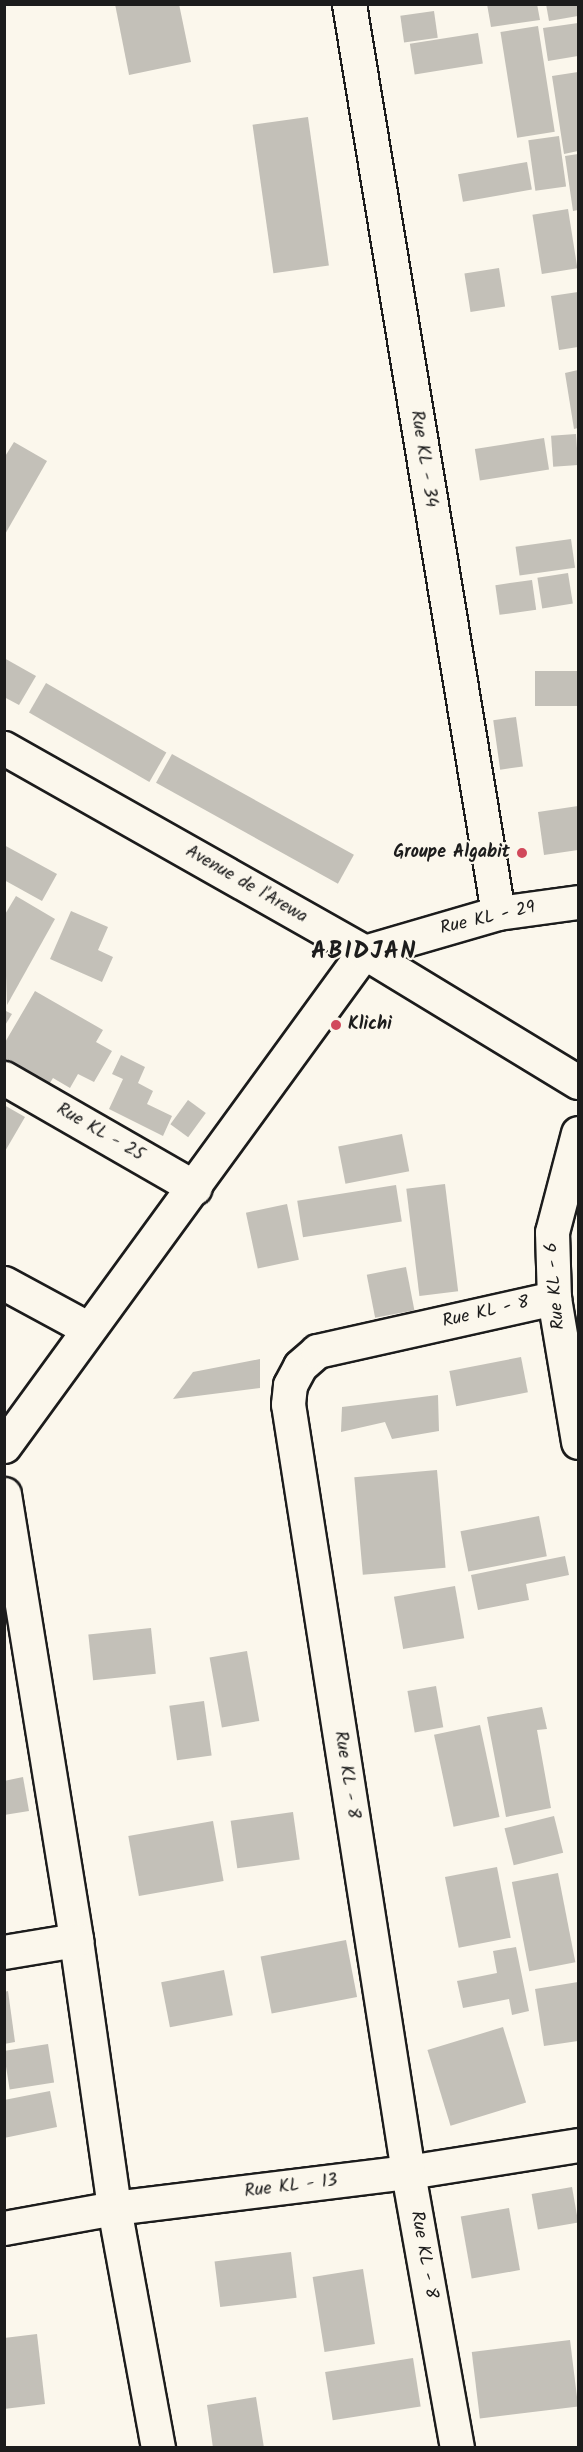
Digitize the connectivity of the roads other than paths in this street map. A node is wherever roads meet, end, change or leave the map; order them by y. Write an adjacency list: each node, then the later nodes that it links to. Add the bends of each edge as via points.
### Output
1 (349, 4): 4 (street, Rue KL - 34)
2 (4, 748): 5 (street, Avenue de l'Arewa)
3 (579, 902): 4 (street, Rue KL - 29)
4 (498, 913): 5 (street, Rue KL - 29)
5 (364, 952): 7 (street, Avenue de l'Arewa); 9 (street)
6 (4, 1078): 9 (street, Rue KL - 25)
7 (579, 1082)
8 (579, 1133): 11 (street, Rue KL - 6, via 552,1232)
9 (195, 1188): 12 (street)
10 (4, 1283): 12 (street)
11 (554, 1298): 13 (street, Rue KL - 6); 20 (street, Rue KL - 8, via 317,1351 300,1366 290,1385 288,1404)
12 (87, 1328): 14 (street)
13 (579, 1442)
14 (4, 1446)
15 (4, 1494): 16 (street)
16 (17, 1663): 17 (street)
17 (76, 1940): 18 (street); 21 (street)
18 (4, 1952)
19 (579, 2145): 20 (street, Rue KL - 13)
20 (408, 2172): 21 (street, Rue KL - 13); 24 (street, Rue KL - 8)
21 (114, 2208): 22 (street, Rue KL - 13); 23 (street)
22 (4, 2228)
23 (158, 2448)
24 (457, 2448)

